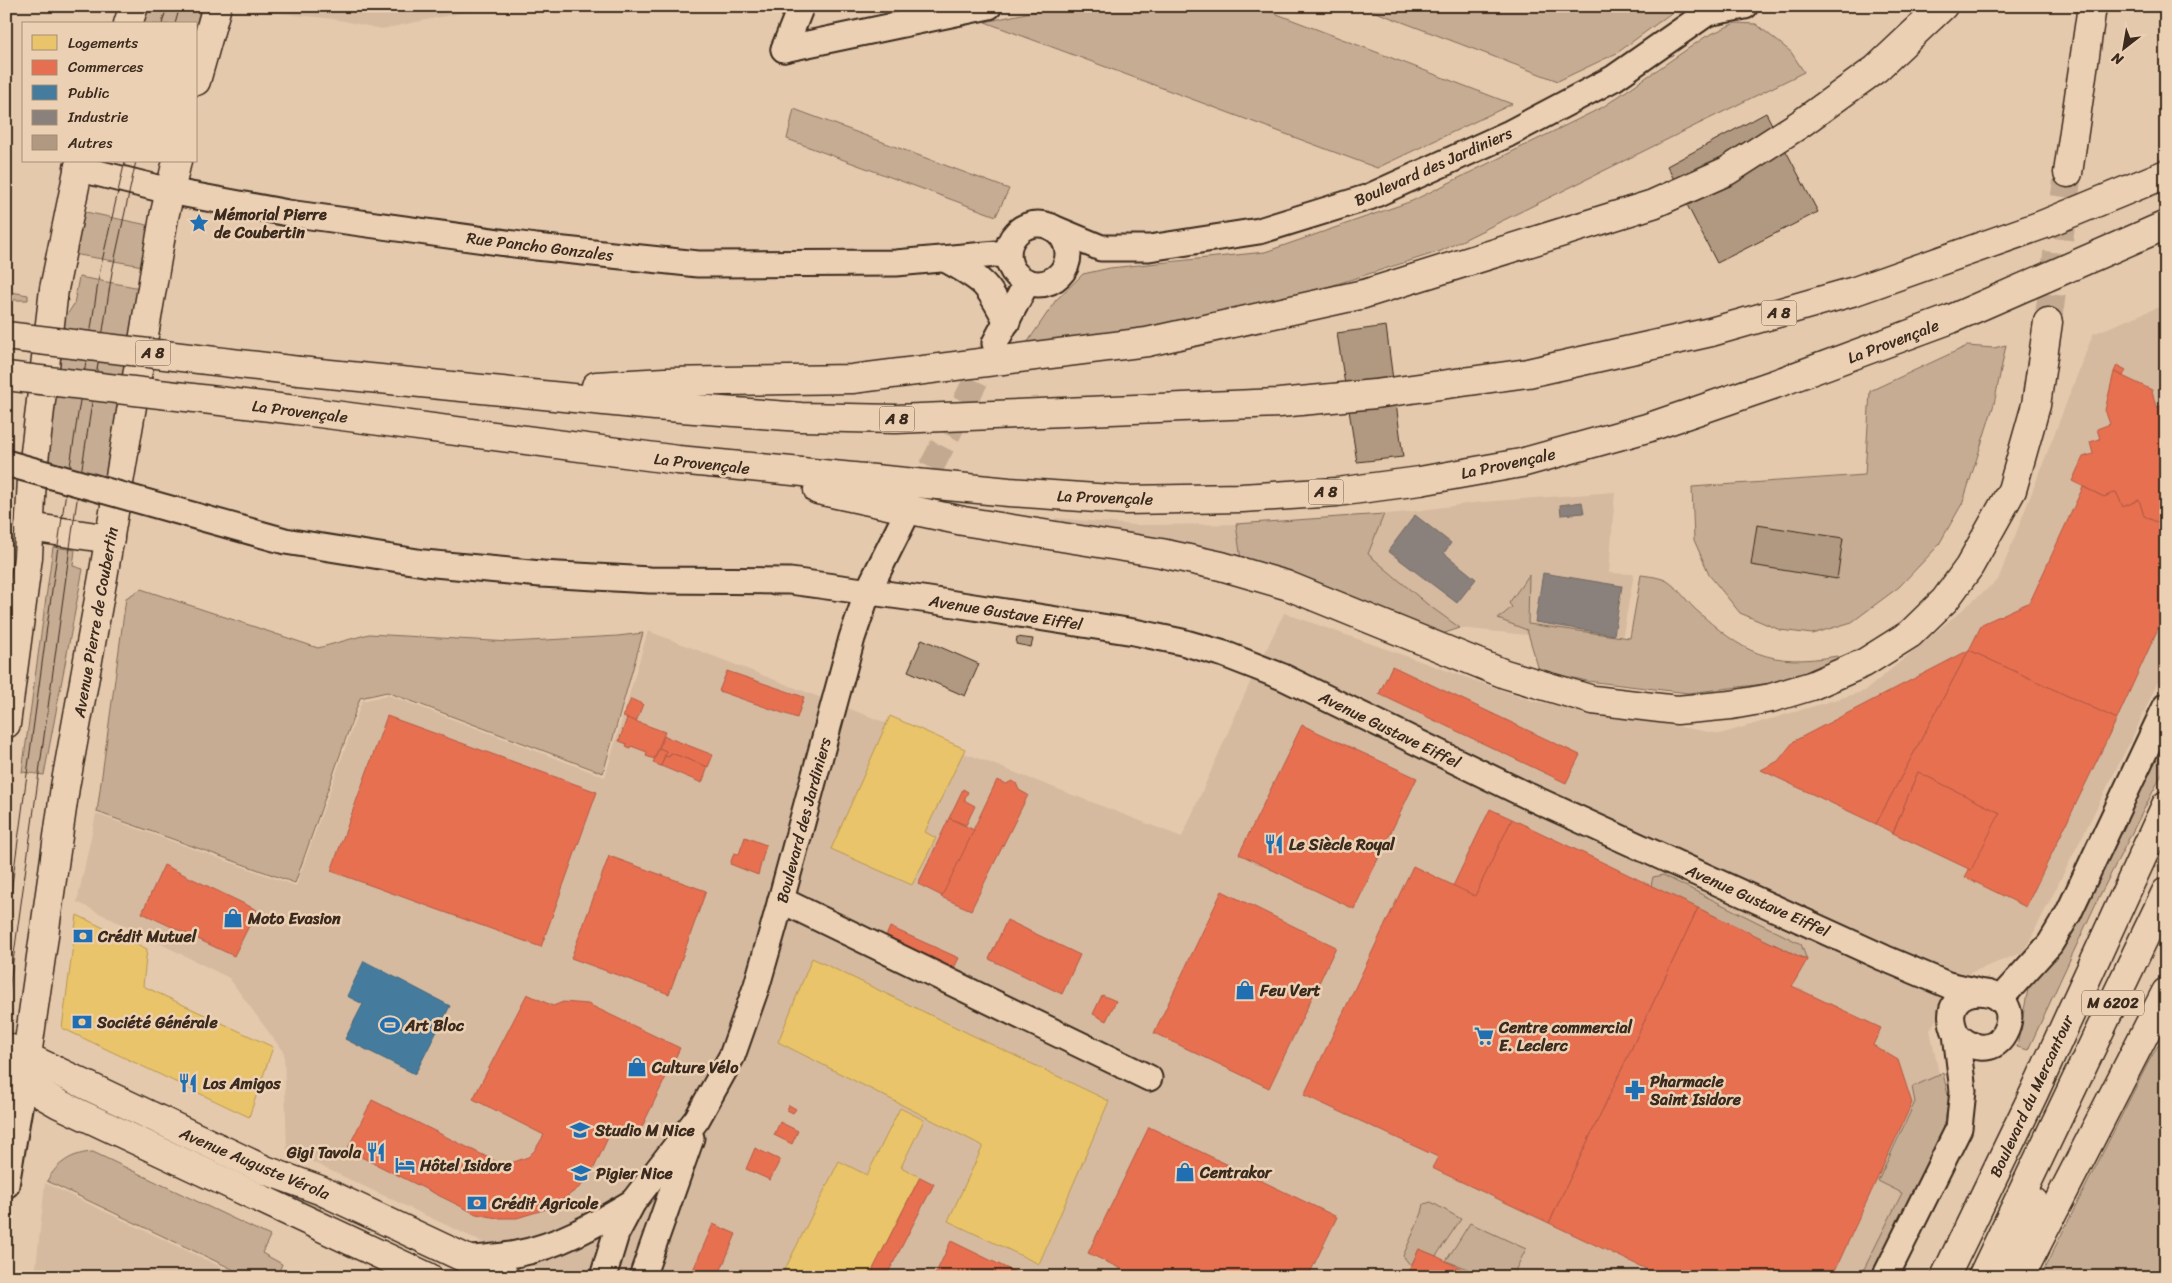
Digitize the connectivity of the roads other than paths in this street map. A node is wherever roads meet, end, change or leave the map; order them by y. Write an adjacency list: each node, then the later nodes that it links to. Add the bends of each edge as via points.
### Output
1 (134, 6): 9 (main road)
2 (217, 6): 10 (main road)
3 (801, 6): 4 (street, via 784,49)
4 (988, 6)
5 (1744, 6): 8 (street, Boulevard des Jardiniers)
6 (1943, 6): 26 (main road, via 1876,69 1727,171 1653,204 1364,294 1147,342 852,379 665,382)
7 (2092, 6): 13 (main road)
8 (1709, 10): 18 (street, Boulevard des Jardiniers, via 1605,83 1508,134 1369,197 1258,231 1149,248)
9 (129, 22)
10 (198, 74)
11 (177, 162): 15 (main road, Avenue Pierre de Coubertin)
12 (79, 165): 15 (street, Rue Pancho Gonzales); 30 (main road, via 54,289)
13 (2068, 173)
14 (2166, 174): 26 (main road, A 8, via 2042,225 1855,291 1720,329 1528,372 1375,394 1279,404 896,419 801,417 655,406)
15 (169, 191): 20 (street, Rue Pancho Gonzales, via 296,214 536,247 698,264); 31 (main road, Avenue Pierre de Coubertin)
16 (2166, 225): 27 (main road, La Provençale / A 8, via 1951,319 1748,394 1647,428 1521,463 1420,481 1337,492 1125,500 881,482)
17 (1053, 228): 18 (street, Boulevard des Jardiniers); 19 (street, via 1033,224 1023,227 1012,238); 21 (street, via 1066,242 1068,251)
18 (1102, 248): 21 (street, Boulevard des Jardiniers)
19 (1008, 253): 20 (street, Rue Pancho Gonzales); 22 (street, via 1015,274)
20 (947, 260): 22 (street, via 978,277 990,288 1001,332)
21 (1064, 269): 22 (street, via 1048,282)
22 (1028, 282)
23 (2048, 322): 27 (main road, via 2036,405 2012,490 1969,567 1945,600 1910,634 1864,663 1811,686 1731,705 1677,710 1593,700 1505,674 1286,584 1221,566 963,521)
24 (6, 336): 26 (main road, A 8, bridge, via 299,371)
25 (6, 376): 27 (main road, La Provençale / A 8, bridge)
26 (515, 390)
27 (678, 460)
28 (6, 463): 32 (street, Avenue Gustave Eiffel, bridge, via 285,541 349,553 540,574 650,580 790,581)
29 (904, 519): 32 (street, Boulevard des Jardiniers)
30 (29, 527): 31 (main road); 34 (main road)
31 (110, 539): 43 (main road, Avenue Pierre de Coubertin)
32 (868, 591): 37 (street, Boulevard des Jardiniers, via 852,638); 38 (street, Avenue Gustave Eiffel, via 1134,632 1224,654 1283,677 1528,796)
33 (2166, 706): 41 (street, via 2068,914 2050,944)
34 (6, 724)
35 (2166, 804): 45 (main road, Boulevard du Mercantour / M 6202)
36 (2166, 892): 46 (main road, Boulevard du Mercantour / M 6202)
37 (781, 900): 44 (street); 47 (street, Boulevard des Jardiniers, via 757,985 732,1056)
38 (1884, 958): 39 (street, Avenue Gustave Eiffel, via 1948,985); 42 (street, Avenue Gustave Eiffel, via 1921,981)
39 (1975, 991): 41 (street, via 1984,991); 42 (street, via 1958,1002)
40 (2166, 992): 60 (main road)
41 (2000, 999): 42 (street, via 2009,1018 2002,1038 1994,1045 1978,1048 1963,1042)
42 (1954, 1022): 55 (street, via 1963,1091 1959,1128)
43 (16, 1066): 48 (street); 50 (main road, Avenue Auguste Vérola, via 320,1190); 51 (main road, Avenue Auguste Vérola, via 59,1104)
44 (1149, 1078)
45 (2034, 1093): 56 (main road); 57 (main road, Boulevard du Mercantour / M 6202)
46 (2061, 1114): 58 (main road, Boulevard du Mercantour / M 6202); 59 (main road)
47 (697, 1119): 49 (street, Boulevard des Jardiniers); 54 (street, Boulevard des Jardiniers)
48 (6, 1185)
49 (633, 1202): 50 (street, Boulevard des Jardiniers, via 587,1230 567,1238 516,1254); 53 (street, Boulevard des Jardiniers, via 616,1234)
50 (470, 1259): 52 (main road, Avenue Auguste Vérola)
51 (428, 1277)
52 (505, 1277)
53 (603, 1277)
54 (642, 1277)
55 (1885, 1277)
56 (1929, 1277)
57 (1945, 1277)
58 (1982, 1277)
59 (2010, 1277)
60 (2020, 1277)

